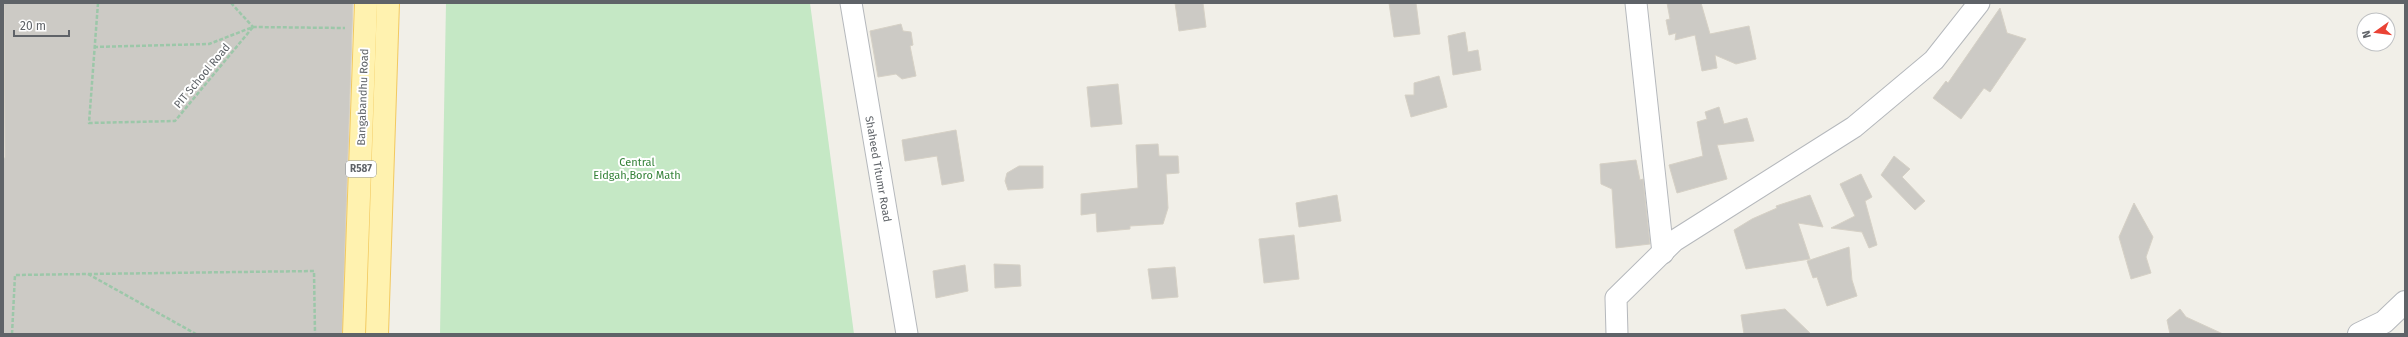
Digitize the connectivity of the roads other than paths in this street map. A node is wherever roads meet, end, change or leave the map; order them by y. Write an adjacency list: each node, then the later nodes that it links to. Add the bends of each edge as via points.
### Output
1 (366, 3): 8 (main road, Bangabandhu Road / R587)
2 (388, 3): 9 (main road, Bangabandhu Road / R587)
3 (851, 3): 10 (street, Shaheed Titumr Road)
4 (1636, 3): 6 (street)
5 (1979, 3): 6 (street, via 1934,60 1854,127 1674,241)
6 (1663, 253): 11 (street, via 1616,298)
7 (2405, 302): 12 (street, via 2384,322)
8 (354, 334)
9 (377, 334)
10 (907, 334)
11 (1617, 334)
12 (2359, 334)

